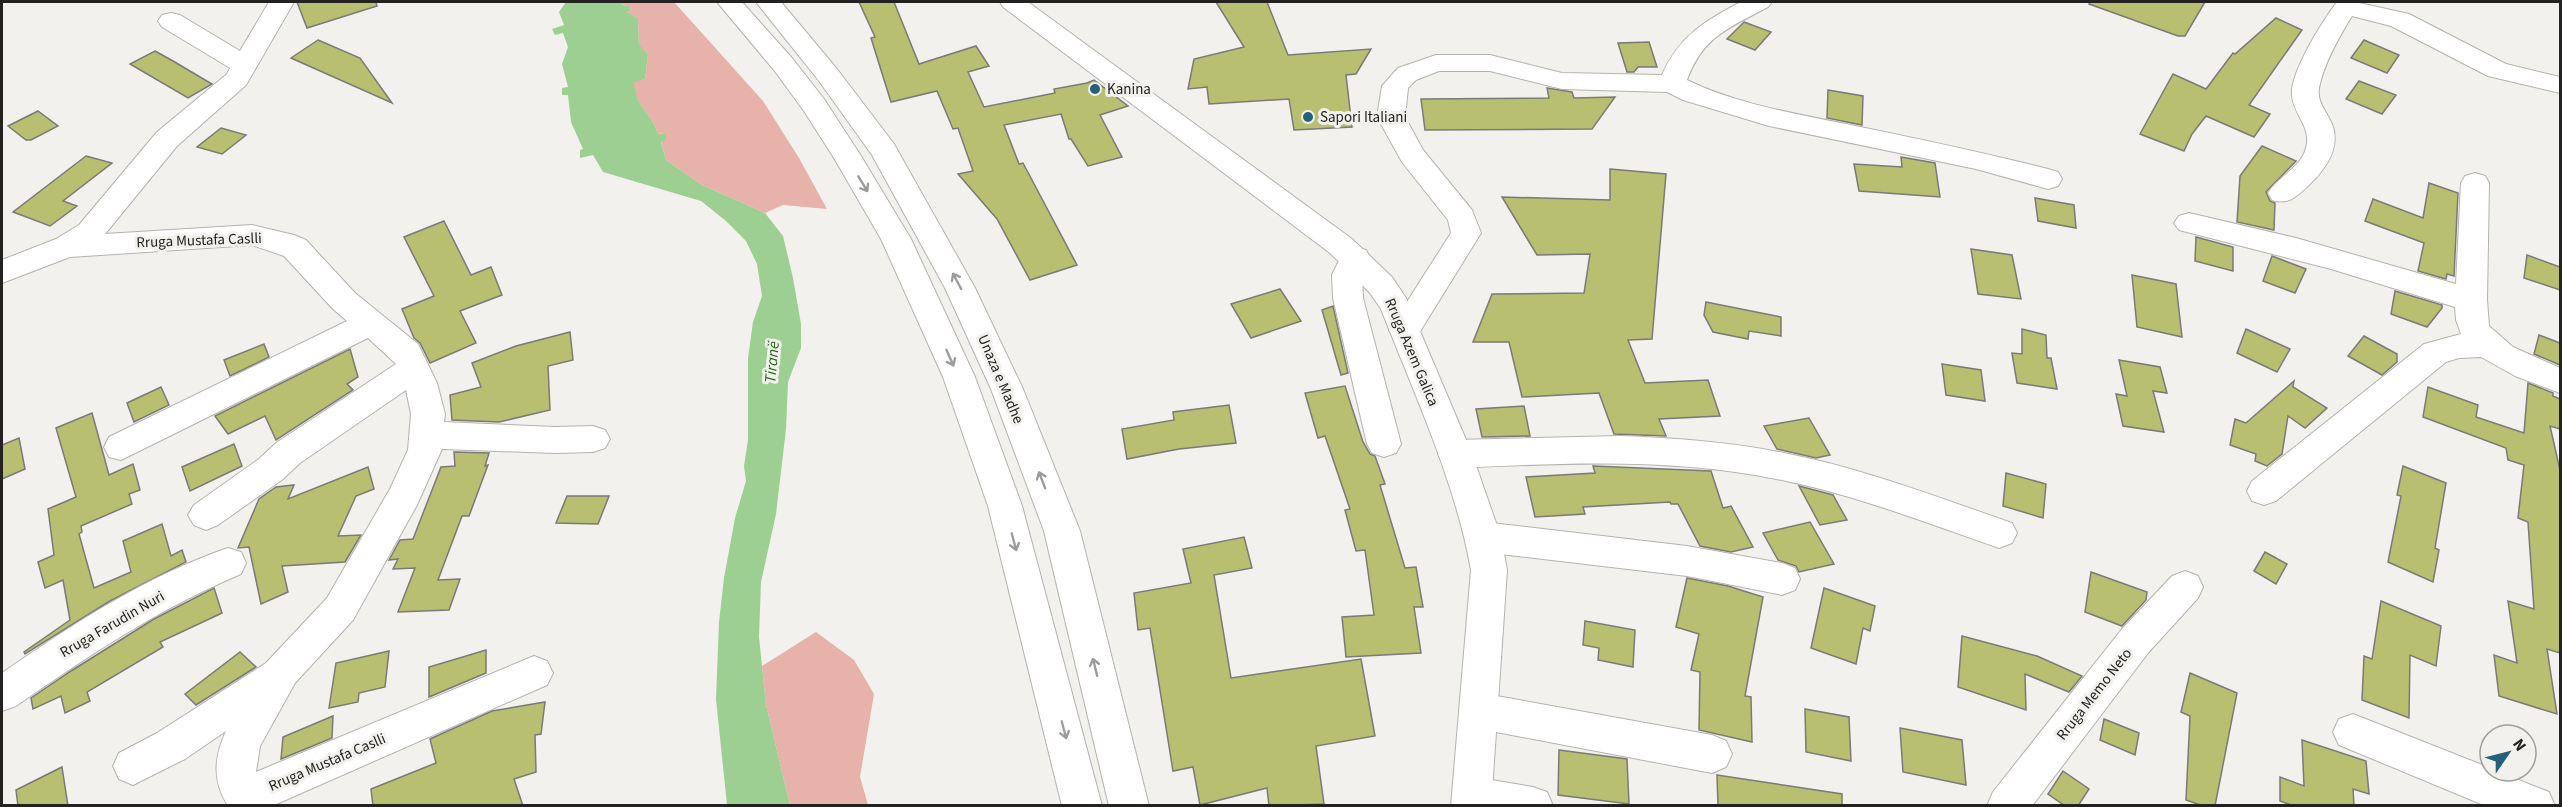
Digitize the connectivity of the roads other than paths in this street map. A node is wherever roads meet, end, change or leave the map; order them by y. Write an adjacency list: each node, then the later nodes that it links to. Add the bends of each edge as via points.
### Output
1 (281, 2): 11 (main road)
2 (708, 2): 15 (main road, via 804,114)
3 (729, 2): 15 (main road, via 790,73)
4 (768, 2): 14 (main road, Unaza e Madhe)
5 (786, 2): 14 (main road, via 843,73 855,96)
6 (1012, 2): 21 (main road, Rruga Azem Galica)
7 (1759, 2): 12 (main road, via 1692,45)
8 (2380, 2): 9 (main road)
9 (2400, 20): 13 (main road, via 2497,69); 18 (main road, via 2355,8 2343,11 2305,86 2305,98 2322,132 2318,157)
10 (171, 21): 11 (main road)
11 (246, 66): 20 (main road, via 167,139 90,232)
12 (1672, 84): 16 (main road, via 1768,117); 25 (main road, via 1562,81 1490,63 1436,63 1407,74 1395,86 1391,117 1412,155 1462,217 1466,233)
13 (2560, 85)
14 (855, 110): 51 (main road, Unaza e Madhe, one-way to 14, via 1062,531 1011,400 960,288 884,151)
15 (835, 141): 50 (main road, one-way to 50, via 896,239 959,378 1005,506)
16 (2048, 179)
17 (2475, 183): 23 (main road)
18 (2282, 193)
19 (2189, 223): 23 (main road, via 2361,265)
20 (67, 247): 22 (main road); 24 (main road, Rruga Mustafa Caslli, via 252,235 271,238 295,249)
21 (1355, 258): 25 (main road, Rruga Azem Galica, via 1382,285); 31 (main road, via 1347,275 1348,298)
22 (2, 272)
23 (2471, 300): 26 (main road, via 2471,318)
24 (370, 323): 27 (main road, Rruga Mustafa Caslli, via 407,353); 32 (main road)
25 (1405, 330): 33 (main road, Rruga Azem Galica)
26 (2487, 345): 28 (main road); 34 (main road, via 2459,346 2435,353)
27 (415, 367): 29 (main road, Rruga Mustafa Caslli, via 428,414); 35 (main road, via 288,453)
28 (2560, 381)
29 (428, 435): 30 (main road); 41 (main road, Rruga Mustafa Caslli, via 426,450 405,495 345,601)
30 (593, 440)
31 (1384, 444)
32 (122, 447)
33 (1455, 454): 36 (main road, via 1552,450 1696,453 1825,477); 37 (main road, Rruga Azem Galica)
34 (2264, 491)
35 (206, 515)
36 (1999, 533)
37 (1483, 537): 39 (main road, via 1688,561); 44 (main road, Rruga Azem Galica, via 1489,570)
38 (228, 563): 43 (main road, Rruga Farudin Nuri, via 129,611 74,643)
39 (1782, 579)
40 (2185, 587): 49 (main road, Rruga Memo Neto, via 2135,641)
41 (282, 671): 42 (main road, Rruga Mustafa Caslli, via 241,742 236,782 244,794 268,788); 47 (main road, Rruga Mustafa Caslli, via 201,727)
42 (534, 673)
43 (2, 694)
44 (1480, 711): 46 (main road); 48 (main road, Rruga Azem Galica)
45 (2353, 732): 53 (main road)
46 (1712, 754)
47 (133, 766)
48 (1472, 801): 52 (main road)
49 (2015, 804)
50 (1082, 806)
51 (1129, 806)
52 (1533, 806)
53 (2535, 806)

